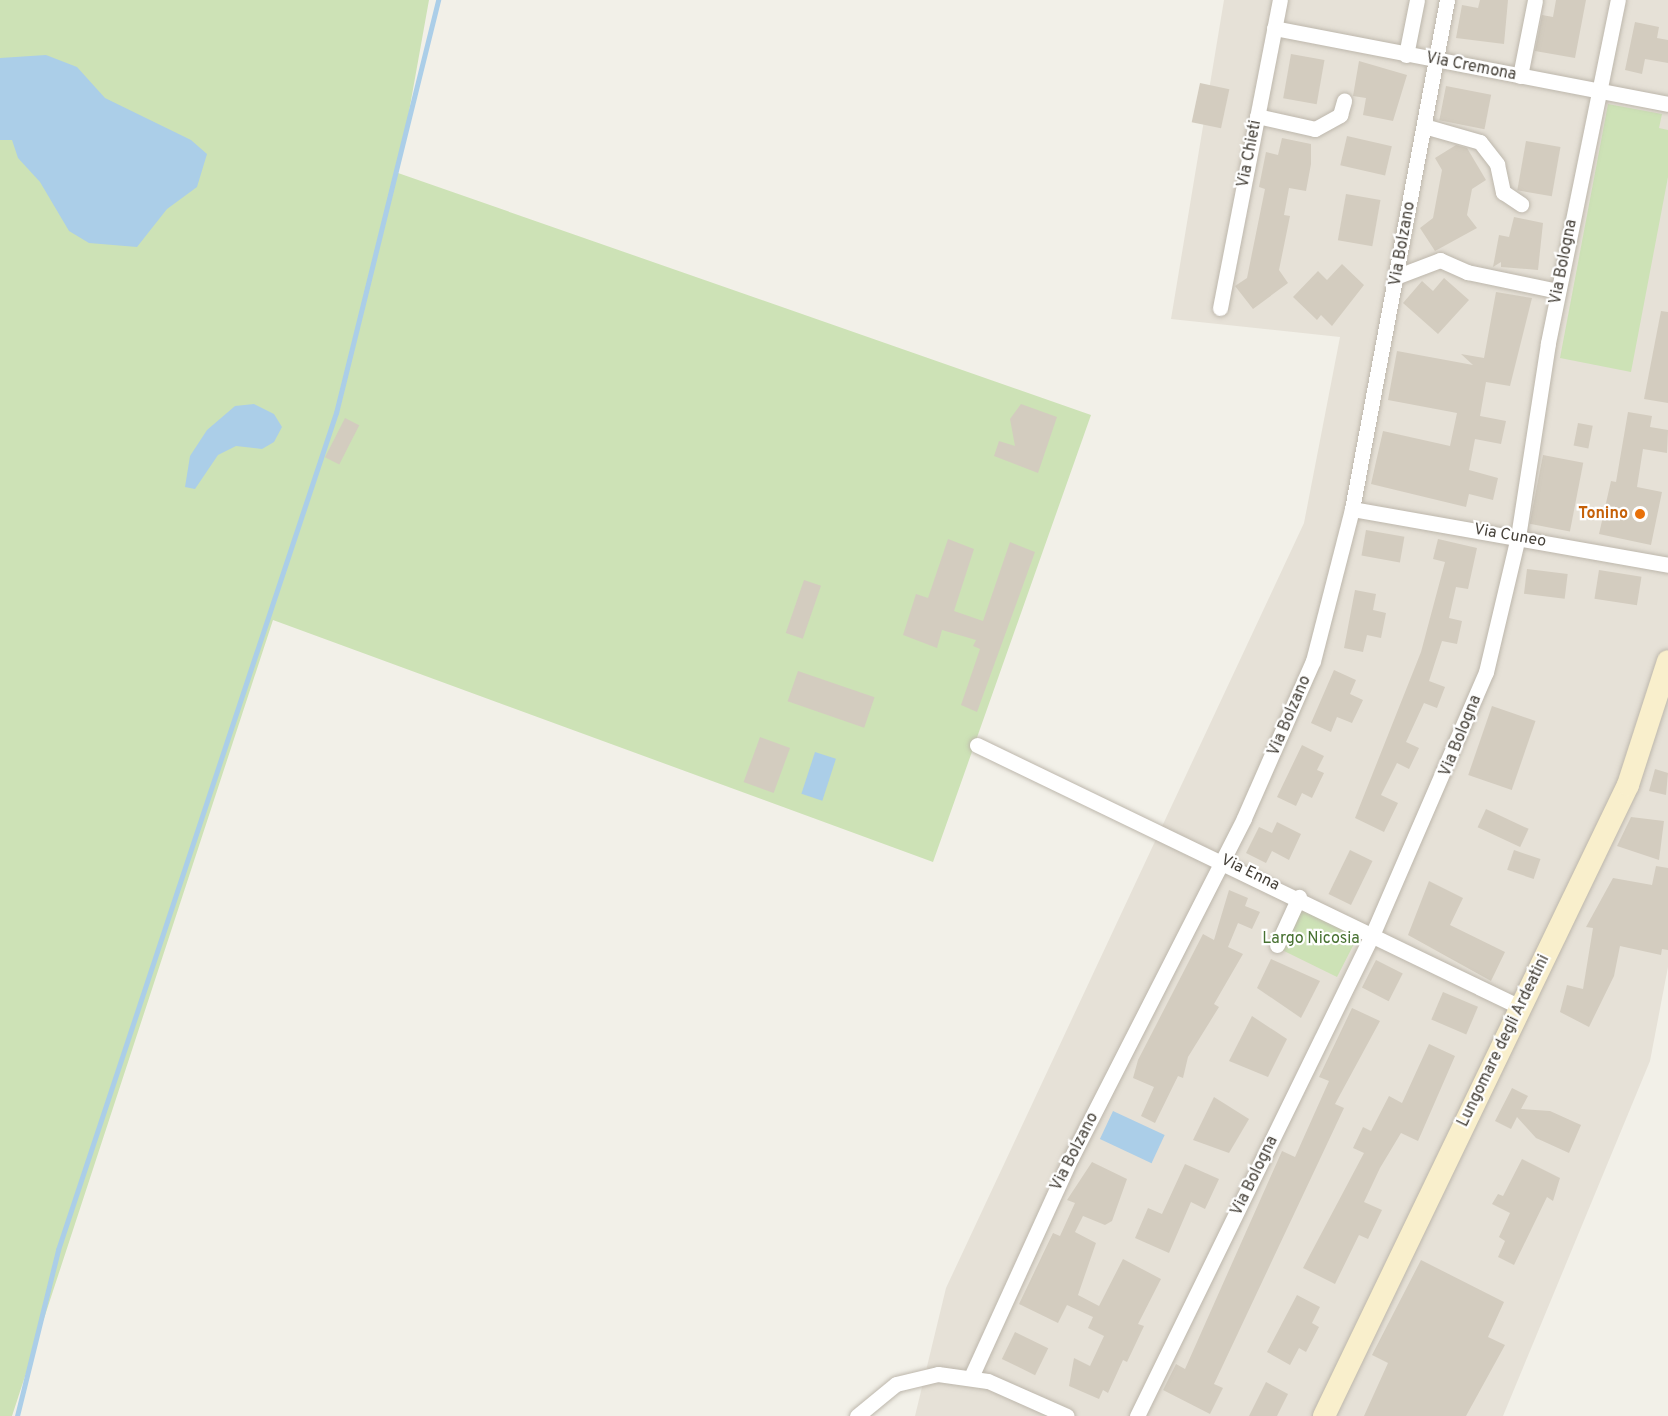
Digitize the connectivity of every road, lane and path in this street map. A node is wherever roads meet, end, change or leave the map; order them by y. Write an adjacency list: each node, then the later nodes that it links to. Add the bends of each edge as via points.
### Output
1 (1280, 0): 6 (street, Via Chieti)
2 (1417, 0): 7 (street)
3 (1447, 0): 8 (street, Via Bolzano)
4 (1535, 0): 9 (street)
5 (1618, 0): 10 (street, Via Bologna)
6 (1274, 28): 7 (street, Via Cremona); 13 (street, Via Chieti)
7 (1406, 54): 8 (street, Via Cremona)
8 (1435, 60): 9 (street, Via Cremona); 14 (street, Via Bolzano)
9 (1520, 76): 10 (street, Via Cremona)
10 (1600, 92): 12 (street, Via Cremona); 17 (street, Via Bologna)
11 (1344, 101): 13 (street, via 1334,121 1316,129)
12 (1668, 105)
13 (1257, 116): 18 (street, Via Chieti)
14 (1424, 126): 15 (street, via 1480,142 1497,164 1505,195); 16 (street, Via Bolzano)
15 (1521, 204)
16 (1398, 276): 17 (street, via 1440,260 1467,272); 19 (street, Via Bolzano)
17 (1558, 291): 20 (street, Via Bologna)
18 (1220, 308)
19 (1352, 509): 20 (street, Via Cuneo); 24 (street, Via Bolzano, via 1313,661)
20 (1518, 537): 21 (street, Via Cuneo); 26 (street, Via Bologna, via 1473,709)
21 (1668, 565)
22 (1668, 661): 28 (main road, Lungomare degli Ardeatini, via 1628,785)
23 (977, 745): 24 (street, Via Enna)
24 (1223, 860): 25 (street, Via Enna); 29 (street, Via Bolzano, via 1071,1158)
25 (1299, 897): 26 (street, Via Enna); 27 (street)
26 (1373, 933): 28 (street, Via Enna); 32 (street, Via Bologna)
27 (1277, 945)
28 (1520, 1007): 33 (main road, Lungomare degli Ardeatini)
29 (971, 1377): 30 (street, via 904,1380); 31 (street)
30 (857, 1416)
31 (1067, 1416)
32 (1137, 1416)
33 (1324, 1416)

